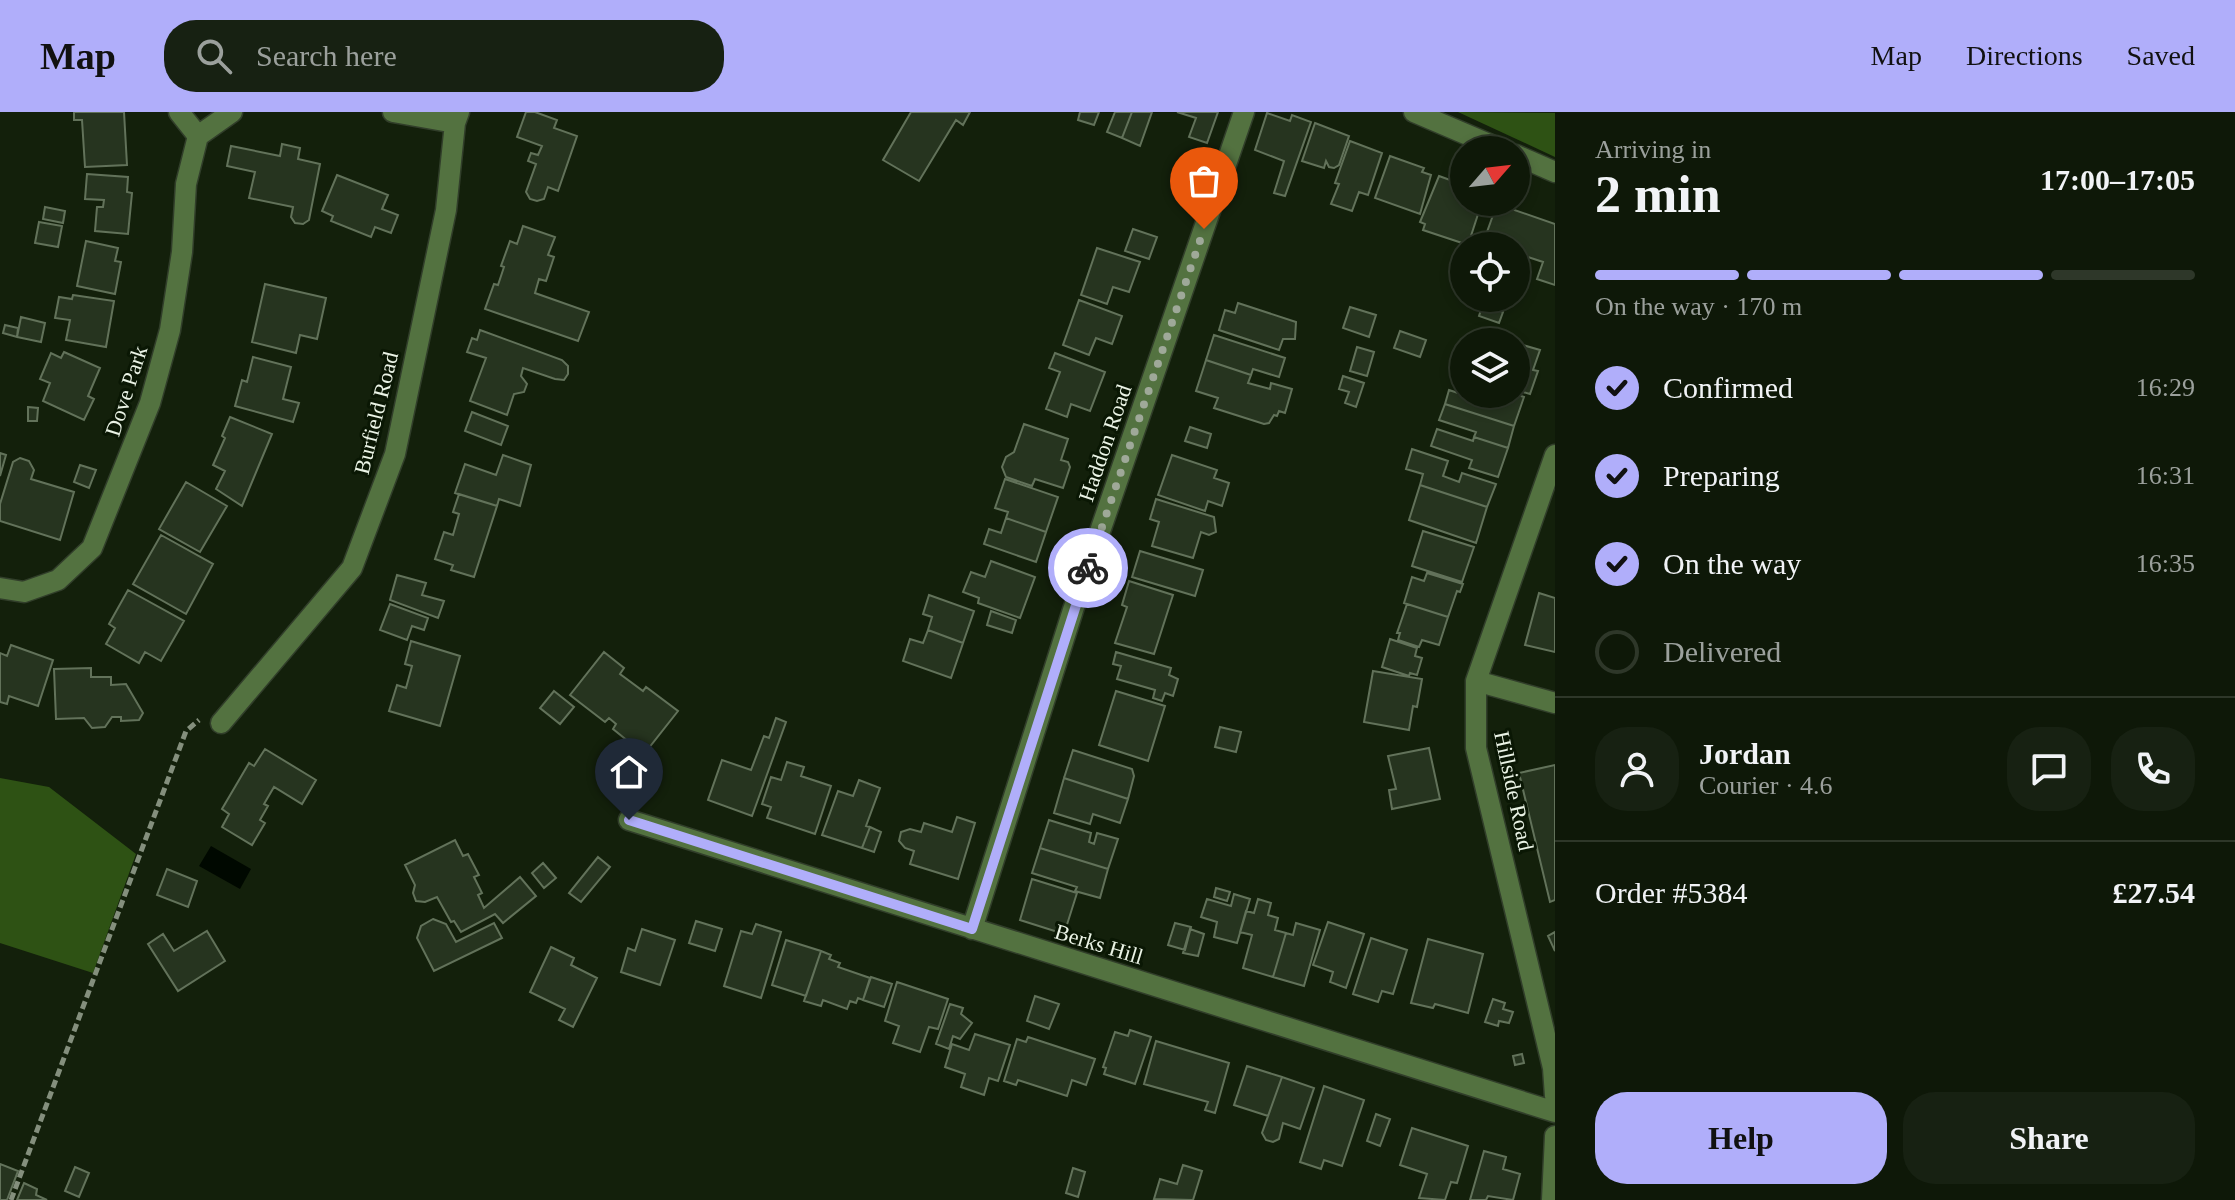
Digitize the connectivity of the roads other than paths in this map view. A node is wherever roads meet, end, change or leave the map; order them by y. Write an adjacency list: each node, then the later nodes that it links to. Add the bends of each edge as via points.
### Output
1 (179, 112): 7 (street)
2 (232, 112): 7 (street)
3 (393, 112): 6 (street)
4 (1244, 112): 17 (street, Haddon Road, via 1073,610)
5 (1414, 112): 8 (street)
6 (457, 118): 15 (street, Burfield Road, via 446,210 395,454 352,568)
7 (198, 136): 12 (street, Dove Park, via 186,184 170,330 150,403 92,548 58,580 24,592)
8 (1470, 136)
9 (1530, 161): 10 (street)
10 (1555, 172)
11 (1555, 455): 13 (street, Hillside Road)
12 (0, 588)
13 (1476, 681): 14 (street); 18 (street, Hillside Road, via 1476,748 1553,1068)
14 (1555, 703)
15 (215, 718)
16 (629, 820): 17 (street, Berks Hill)
17 (972, 929): 19 (street, Berks Hill)
18 (1555, 1096)
19 (1555, 1112)
20 (1555, 1136): 21 (street)
21 (1552, 1200)

